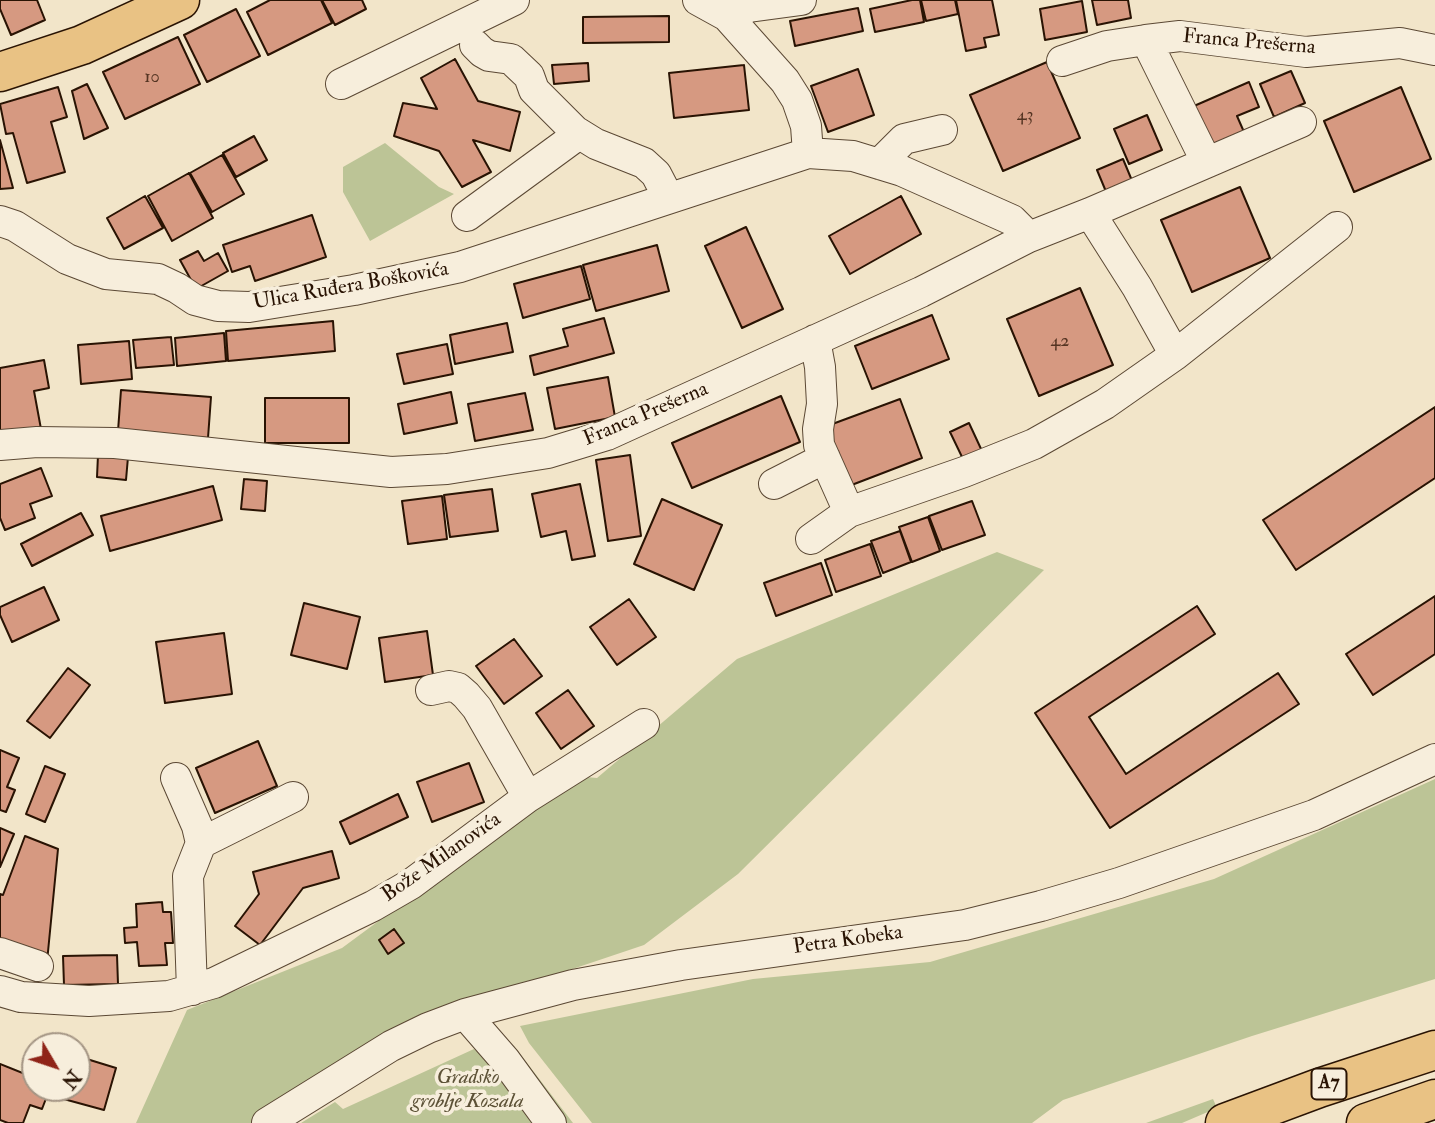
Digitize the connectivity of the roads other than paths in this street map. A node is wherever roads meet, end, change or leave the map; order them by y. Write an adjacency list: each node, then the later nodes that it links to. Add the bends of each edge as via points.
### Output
1 (180, 0): 10 (main road, via 82,45)
2 (514, 0): 11 (street)
3 (698, 0): 5 (street)
4 (802, 0): 5 (street, via 749,7)
5 (727, 16): 15 (street, via 797,100 806,126)
6 (1146, 40): 8 (street, Franca Prešerna, via 1180,36 1306,52 1400,43); 9 (street, Franca Prešerna, via 1107,46); 16 (street, Franca Prešerna)
7 (475, 45): 14 (street, via 489,56 511,59 529,76 534,90 552,111)
8 (1435, 50)
9 (1062, 61)
10 (0, 72)
11 (341, 84)
12 (1301, 122): 16 (street, Franca Prešerna)
13 (942, 130): 17 (street, via 904,139)
14 (579, 134): 18 (street, via 644,163); 20 (street)
15 (808, 153): 17 (street, via 853,156); 18 (street, Ulica Ruđera Boškovića)
16 (1206, 161): 19 (street, Franca Prešerna)
17 (879, 164): 23 (street, via 1012,220)
18 (668, 197): 21 (street, Ulica Ruđera Boškovića, via 460,267 249,307 195,300 158,279 106,274)
19 (1090, 213): 23 (street, Franca Prešerna); 25 (street)
20 (467, 216)
21 (0, 221)
22 (1337, 227): 25 (street)
23 (1028, 237): 24 (street, Franca Prešerna)
24 (815, 340): 26 (street, Franca Prešerna, via 607,435 548,453 447,469 391,472 115,443); 27 (street, via 822,404 819,445)
25 (1175, 355): 29 (street, via 1105,404 1034,444)
26 (0, 445)
27 (825, 458): 28 (street); 29 (street)
28 (774, 484)
29 (849, 512): 30 (street)
30 (811, 539)
31 (431, 690): 36 (street, via 449,686 466,695)
32 (644, 724): 36 (street, Bože Milanovića)
33 (1435, 759): 42 (street, Petra Kobeka, via 1314,815 1041,906 965,925 573,985)
34 (176, 778): 37 (street)
35 (293, 797): 37 (street)
36 (528, 797): 40 (street, Bože Milanovića, via 411,884 373,906)
37 (201, 844): 40 (street, via 188,876)
38 (0, 953): 39 (street)
39 (38, 966)
40 (192, 990): 41 (street, Bože Milanovića, via 89,1001 20,997)
41 (0, 991)
42 (465, 1014): 45 (street, Petra Kobeka, via 391,1046); 46 (street)
43 (1435, 1050): 47 (main road, A7)
44 (1435, 1100): 48 (main road, A7)
45 (267, 1123)
46 (551, 1123)
47 (1225, 1123)
48 (1366, 1123)

